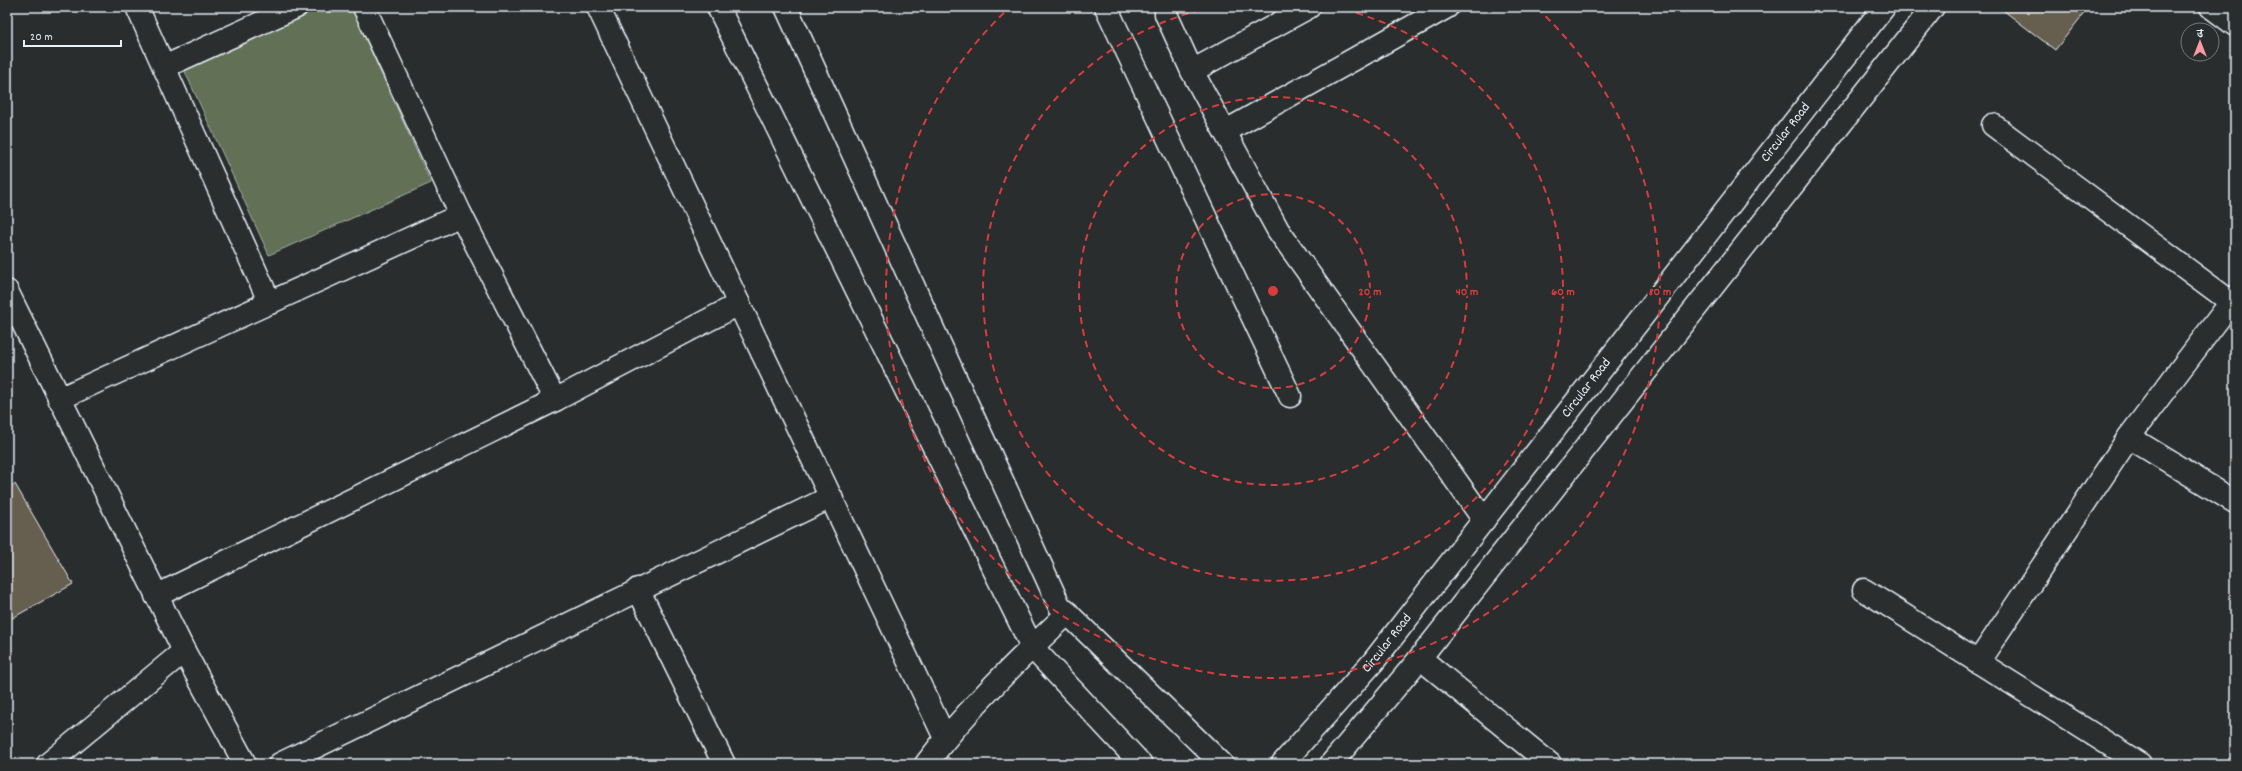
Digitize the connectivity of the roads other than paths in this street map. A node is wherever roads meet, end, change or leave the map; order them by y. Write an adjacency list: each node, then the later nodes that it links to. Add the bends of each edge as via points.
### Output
1 (137, 7): 15 (street)
2 (296, 7): 15 (street)
3 (364, 7): 19 (street)
4 (598, 7): 23 (street)
5 (718, 7): 35 (street)
6 (786, 7): 34 (street, via 1059,605)
7 (1106, 7): 24 (street)
8 (1166, 7): 16 (street, via 1166,14)
9 (1309, 7): 16 (street)
10 (1447, 7): 18 (street)
11 (1884, 7): 30 (street, Circular Road)
12 (1933, 7): 37 (street)
13 (2211, 7): 14 (street)
14 (2235, 25)
15 (164, 66): 22 (street)
16 (1192, 71): 18 (street)
17 (1993, 125): 21 (street)
18 (1226, 132): 30 (street, via 1278,230)
19 (461, 215): 22 (street); 26 (street)
20 (7, 291): 25 (street)
21 (2233, 299): 27 (street)
22 (270, 303): 25 (street)
23 (739, 304): 26 (street); 28 (street)
24 (1290, 396)
25 (59, 399): 33 (street)
26 (555, 400): 33 (street)
27 (2129, 437): 29 (street); 38 (street)
28 (831, 497): 31 (street); 39 (street)
29 (2235, 502)
30 (1484, 520): 47 (street, Circular Road, via 1373,662)
31 (638, 589): 42 (street); 43 (street)
32 (1864, 590): 38 (street)
33 (156, 596): 36 (street)
34 (1068, 613): 35 (street); 46 (street)
35 (1032, 647): 39 (street); 45 (street)
36 (184, 651): 40 (street); 41 (street)
37 (1420, 658): 48 (street); 49 (street)
38 (1978, 662): 50 (street)
39 (946, 738): 44 (street)
40 (48, 764)
41 (245, 764)
42 (280, 764)
43 (724, 764)
44 (926, 764)
45 (1141, 764)
46 (1222, 764)
47 (1282, 764)
48 (1331, 764)
49 (1550, 764)
50 (2140, 764)

